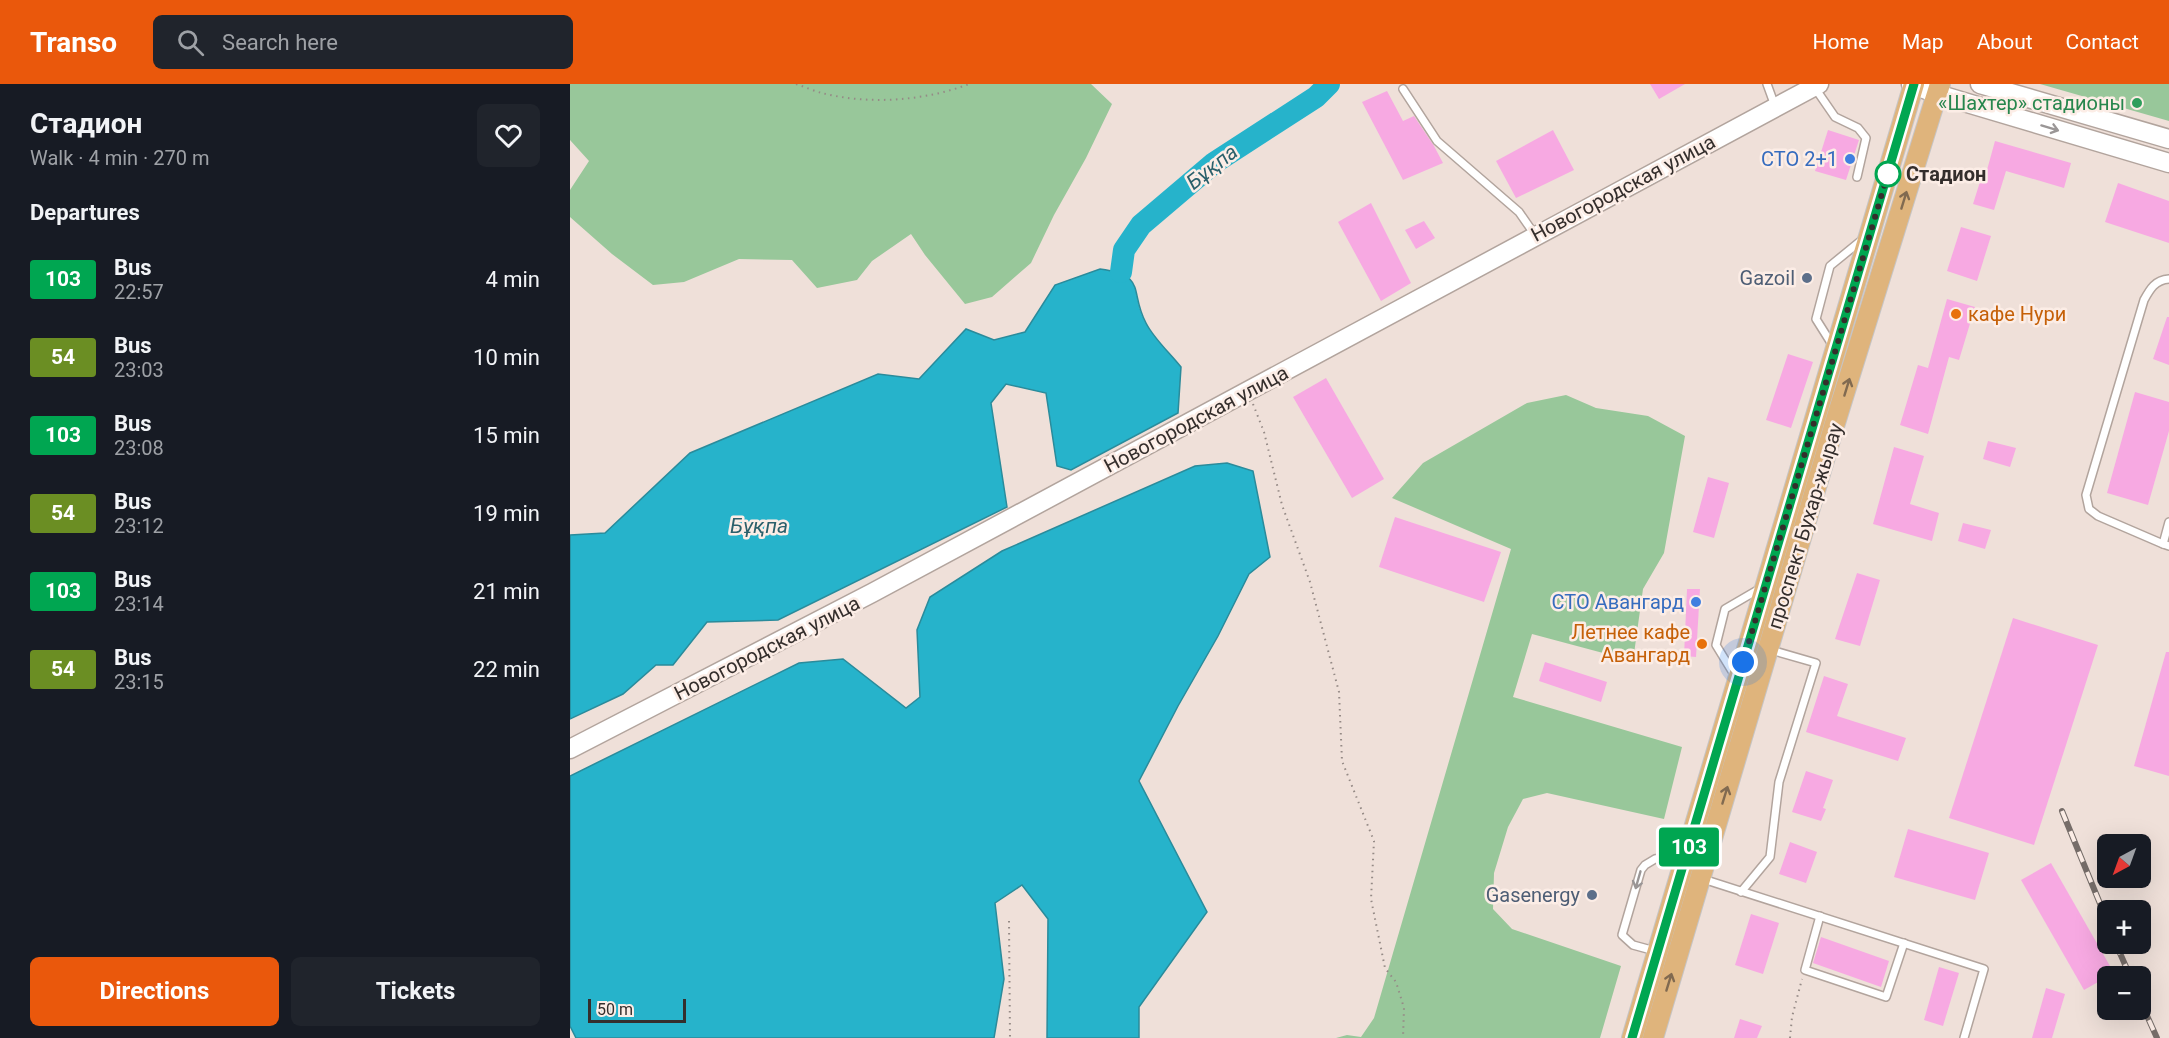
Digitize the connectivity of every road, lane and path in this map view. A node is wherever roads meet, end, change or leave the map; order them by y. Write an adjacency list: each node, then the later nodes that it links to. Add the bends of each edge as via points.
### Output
1 (796, 84): 2 (path, via 823,94 895,99 946,93)
2 (969, 84)
3 (1767, 84): 9 (lane)
4 (1913, 84): 8 (street); 13 (main road, проспект Бухар-жырау)
5 (1980, 84): 10 (street)
6 (1816, 85): 9 (street, Новогородская улица); 12 (lane, via 1834,117 1858,128 1866,138)
7 (1403, 89): 14 (lane, via 1437,141 1519,212)
8 (1939, 89): 11 (street, one-way to 11); 22 (main road, проспект Бухар-жырау, one-way to 8)
9 (1775, 106): 14 (street, Новогородская улица)
10 (2169, 139)
11 (2169, 163)
12 (1857, 177)
13 (1870, 234): 16 (main road, проспект Бухар-жырау); 16 (lane, via 1830,266 1816,320)
14 (1535, 236): 17 (street, Новогородская улица)
15 (2169, 279): 19 (lane, via 2160,280 2144,300 2086,495 2089,509 2098,516)
16 (1836, 350): 20 (main road, проспект Бухар-жырау)
17 (1248, 390): 24 (street, Новогородская улица, via 872,594); 34 (path, via 1310,582 1339,692 1342,761 1374,841 1371,899 1385,968 1396,982 1404,1008)
18 (2169, 522): 19 (lane)
19 (2166, 545)
20 (1766, 586): 21 (main road, проспект Бухар-жырау); 23 (lane, via 1725,609 1716,645)
21 (1749, 643): 22 (main road); 23 (main road, проспект Бухар-жырау)
22 (1768, 649): 26 (main road, проспект Бухар-жырау, one-way to 22); 27 (lane, via 1816,663 1779,782 1770,857)
23 (1738, 681): 25 (main road, проспект Бухар-жырау)
24 (570, 749)
25 (1685, 860): 31 (main road, проспект Бухар-жырау); 31 (lane, one-way to 31, via 1655,859 1641,870 1622,934 1633,945)
26 (1700, 879): 27 (lane); 36 (main road, проспект Бухар-жырау, one-way to 26)
27 (1741, 892): 28 (lane)
28 (1820, 916): 30 (lane); 32 (lane)
29 (1009, 921): 33 (path)
30 (1904, 943): 32 (lane, via 1886,997); 38 (lane, via 1984,969)
31 (1658, 952): 35 (main road, проспект Бухар-жырау)
32 (1805, 970): 37 (path)
33 (1010, 1038)
34 (1403, 1038)
35 (1632, 1038)
36 (1653, 1038)
37 (1790, 1038)
38 (1964, 1038)

